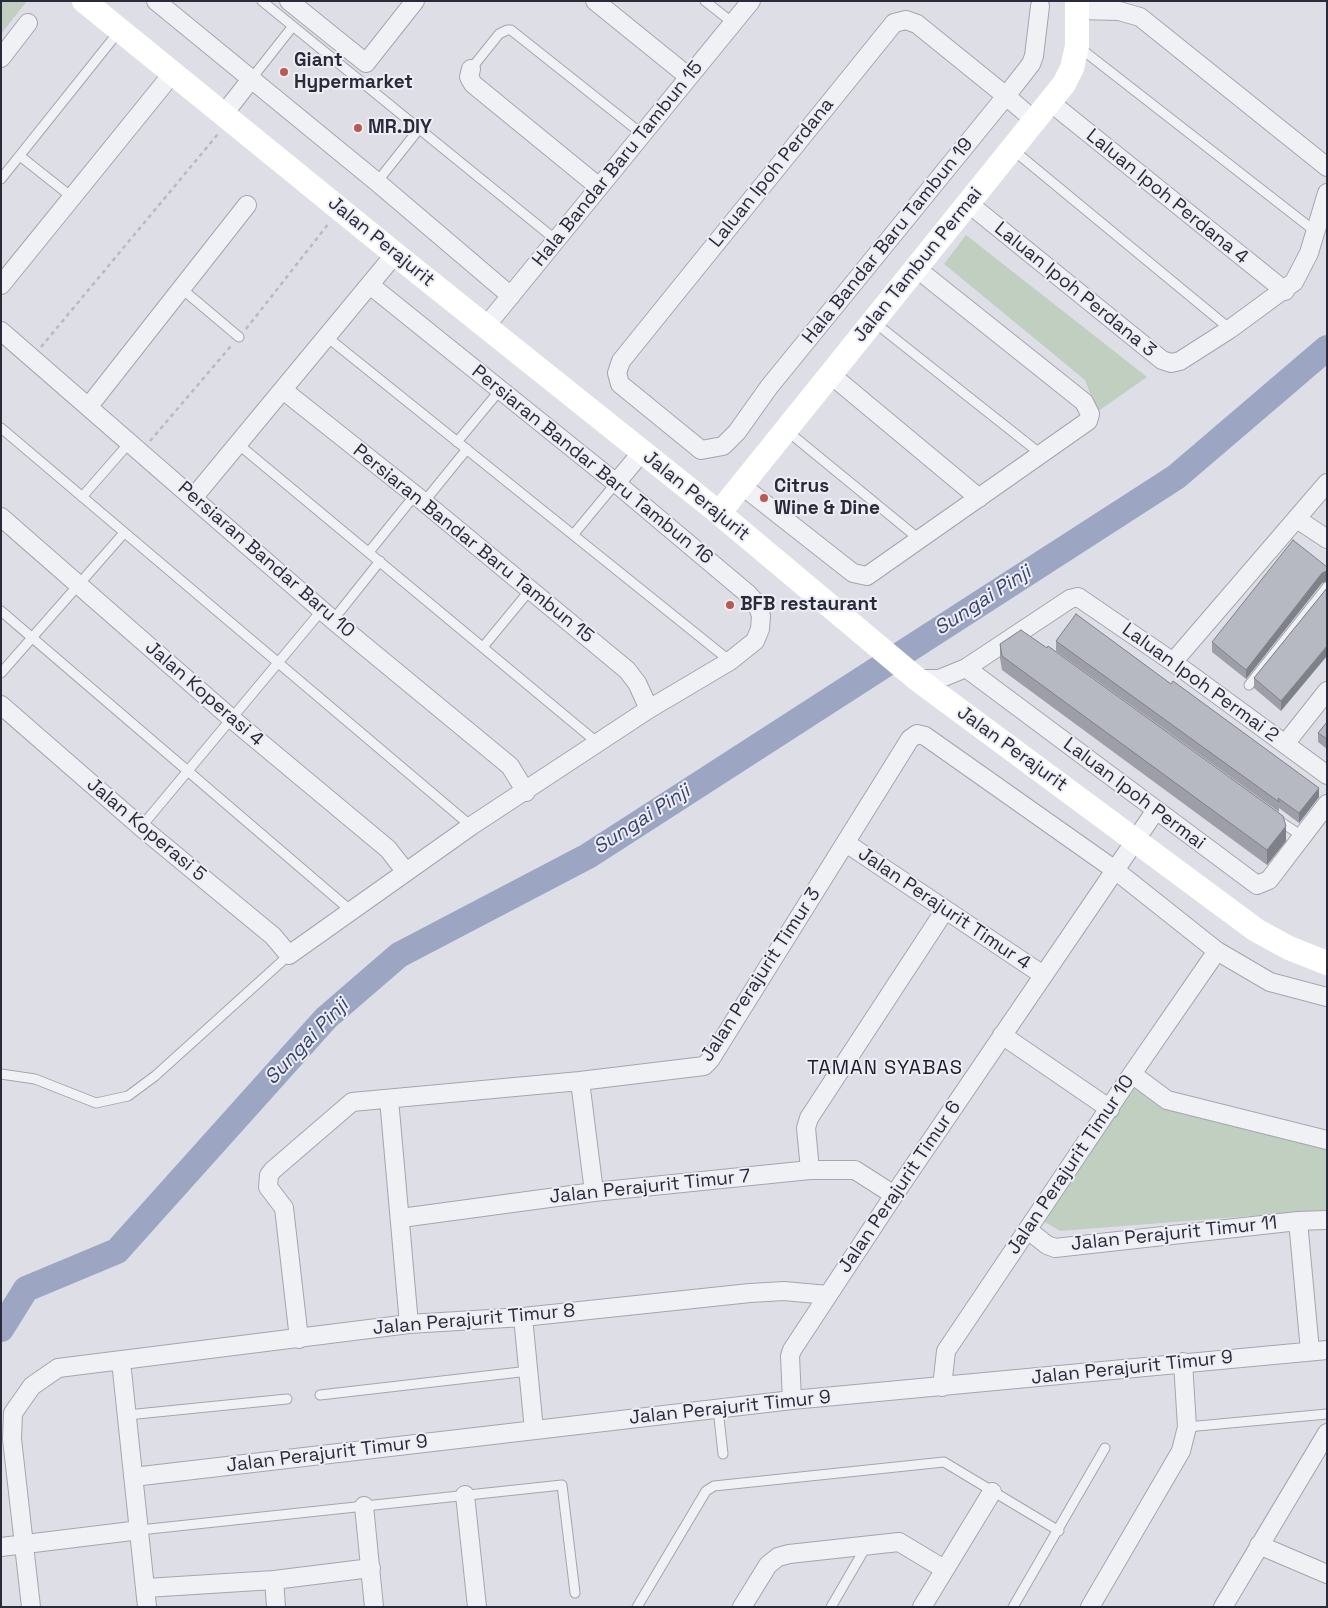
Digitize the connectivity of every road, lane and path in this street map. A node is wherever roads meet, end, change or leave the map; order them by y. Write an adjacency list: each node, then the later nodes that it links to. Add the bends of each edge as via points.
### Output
1 (84, 1): 14 (street, Jalan Perajurit)
2 (156, 1): 20 (street)
3 (262, 1): 13 (lane)
4 (289, 1): 5 (street, via 366,63)
5 (415, 1)
6 (595, 1): 19 (street)
7 (705, 1): 12 (lane)
8 (751, 1): 12 (street, Hala Bandar Baru Tambun 15)
9 (1040, 6): 21 (street, Hala Bandar Baru Tambun 19, via 1033,62)
10 (1077, 6): 15 (street, Jalan Tambun Permai); 29 (street, via 1140,17)
11 (28, 23): 16 (street)
12 (733, 23): 19 (street, Hala Bandar Baru Tambun 15)
13 (293, 26): 20 (lane); 25 (lane)
14 (121, 30): 18 (street, Jalan Perajurit); 28 (lane)
15 (1077, 46): 22 (street, Jalan Tambun Permai, via 1072,68); 37 (lane)
16 (1, 58)
17 (471, 69): 26 (lane, via 499,34 511,30); 32 (street, via 469,77 473,84)
18 (172, 74): 23 (street, Jalan Perajurit); 34 (street)
19 (688, 77): 26 (street, Hala Bandar Baru Tambun 15)
20 (252, 78): 23 (street); 31 (street)
21 (1006, 96): 24 (street, Laluan Ipoh Perdana); 63 (street, Hala Bandar Baru Tambun 19, via 769,387 737,432 722,446); 63 (street, Laluan Ipoh Perdana, via 912,21 900,20 889,27 618,366 618,379 624,389)
22 (1050, 102): 24 (street, Jalan Tambun Permai); 44 (street, Laluan Ipoh Perdana 4)
23 (226, 117): 39 (street, Jalan Perajurit); 52 (path)
24 (1035, 120): 27 (street, Jalan Tambun Permai)
25 (419, 129): 31 (lane); 38 (lane)
26 (642, 134): 32 (street, Hala Bandar Baru Tambun 15)
27 (1012, 149): 35 (street, Jalan Tambun Permai); 48 (lane)
28 (20, 156): 30 (lane); 34 (lane)
29 (1327, 167)
30 (1, 179)
31 (377, 182): 45 (street)
32 (599, 187): 38 (street, Hala Bandar Baru Tambun 15)
33 (1327, 193): 37 (street, Laluan Ipoh Perdana 3)
34 (73, 198): 41 (street)
35 (968, 203): 40 (street, Jalan Tambun Permai); 48 (street, Laluan Ipoh Perdana 3, via 1166,363 1180,361)
36 (247, 205): 43 (street)
37 (1316, 232): 44 (street, Laluan Ipoh Perdana 3, via 1301,271)
38 (556, 240): 45 (street, Hala Bandar Baru Tambun 15)
39 (395, 254): 42 (street); 47 (street, Jalan Perajurit)
40 (916, 268): 46 (street, Jalan Tambun Permai); 65 (street, via 1088,407 1090,414 1083,426)
41 (1, 285)
42 (370, 285): 51 (street); 55 (street, Persiaran Bandar Baru Tambun 16)
43 (182, 289): 50 (lane); 56 (street)
44 (1285, 291): 48 (street, Laluan Ipoh Perdana 3)
45 (511, 296): 47 (street, Hala Bandar Baru Tambun 15)
46 (873, 321): 53 (street, Jalan Tambun Permai); 65 (lane)
47 (486, 326): 64 (street, Jalan Perajurit)
48 (1230, 329)
49 (1, 331): 52 (street, Persiaran Bandar Baru 10)
50 (240, 337)
51 (326, 337): 54 (street); 60 (lane)
52 (32, 357): 56 (street, Persiaran Bandar Baru 10)
53 (830, 374): 58 (street, Jalan Tambun Permai); 71 (street)
54 (283, 390): 61 (street); 72 (street, Persiaran Bandar Baru Tambun 15)
55 (500, 390): 60 (lane); 66 (street, Persiaran Bandar Baru Tambun 16)
56 (89, 406): 59 (street, Persiaran Bandar Baru 10)
57 (1, 428): 69 (lane)
58 (785, 430): 68 (street, Jalan Tambun Permai); 78 (lane)
59 (130, 442): 69 (lane); 70 (street, Persiaran Bandar Baru 10)
60 (457, 442): 62 (lane)
61 (238, 444): 70 (street); 80 (lane)
62 (467, 450): 72 (lane); 77 (lane)
63 (700, 450)
64 (641, 453): 66 (street); 73 (street, Jalan Perajurit)
65 (1042, 455): 71 (street)
66 (616, 483): 77 (lane); 89 (street, Persiaran Bandar Baru Tambun 16, via 757,604 761,616 755,641)
67 (1327, 483): 75 (street)
68 (741, 485): 73 (street, Jalan Tambun Permai); 78 (street, via 857,575 867,576)
69 (82, 497): 76 (lane)
70 (193, 498): 86 (street, Persiaran Bandar Baru 10)
71 (979, 498): 78 (street)
72 (420, 499): 80 (lane); 84 (street, Persiaran Bandar Baru Tambun 15)
73 (719, 513): 94 (street, Jalan Perajurit)
74 (1, 517): 82 (street, Jalan Koperasi 4)
75 (1297, 519): 79 (street); 90 (street)
76 (124, 533): 82 (lane); 91 (lane)
77 (573, 535): 89 (lane)
78 (920, 539)
79 (1327, 540)
80 (369, 552): 81 (lane)
81 (380, 561): 86 (lane); 88 (lane)
82 (80, 586): 87 (lane); 99 (street, Jalan Koperasi 4)
83 (1327, 587): 95 (lane)
84 (530, 590): 88 (lane); 98 (street, Persiaran Bandar Baru Tambun 15, via 627,670)
85 (1, 611): 87 (lane)
86 (328, 615): 91 (lane); 104 (street, Persiaran Bandar Baru 10, via 510,766)
87 (33, 638): 93 (lane); 102 (lane)
88 (483, 647): 100 (lane)
89 (730, 661): 98 (street, Persiaran Bandar Baru Tambun 16)
90 (1173, 662): 92 (street, Laluan Ipoh Permai 2, via 1082,599 1070,599 1024,636); 101 (street, Laluan Ipoh Permai 2)
91 (279, 664): 99 (lane); 108 (lane)
92 (966, 668): 94 (street, via 939,679); 106 (street, Laluan Ipoh Permai)
93 (1, 673)
94 (916, 678): 111 (street, Jalan Perajurit)
95 (1249, 685)
96 (1327, 690): 101 (street)
97 (1, 705): 109 (street, Jalan Koperasi 5)
98 (649, 709): 100 (street, Persiaran Bandar Baru Tambun 16)
99 (232, 719): 102 (lane); 114 (street, Jalan Koperasi 4, via 388,849)
100 (599, 744): 104 (street, Persiaran Bandar Baru Tambun 16)
101 (1285, 744): 103 (street, Laluan Ipoh Permai 2)
102 (188, 772): 109 (lane); 115 (lane)
103 (1327, 775)
104 (526, 792): 108 (street, Persiaran Bandar Baru Tambun 16)
105 (1327, 804): 110 (street, Laluan Ipoh Permai)
106 (1156, 810): 110 (street, Laluan Ipoh Permai, via 1257,885 1269,880); 111 (street, Jalan Perajurit Timur 6)
107 (1269, 813): 110 (lane)
108 (471, 826): 114 (street, Persiaran Bandar Baru Tambun 16)
109 (141, 827): 118 (street, Jalan Koperasi 5, via 274,936)
110 (1302, 836)
111 (1135, 839): 113 (street, Jalan Perajurit Timur 6); 119 (street, Jalan Perajurit, via 1256,930)
112 (846, 843): 113 (street, Jalan Perajurit Timur 3, via 910,739 917,734 925,736); 116 (street, Jalan Perajurit Timur 4); 125 (street, Jalan Perajurit Timur 3, via 707,1063 696,1068)
113 (1115, 870): 117 (street); 120 (street, Jalan Perajurit Timur 6)
114 (406, 872): 115 (street, Persiaran Bandar Baru Tambun 16)
115 (350, 910): 118 (street, Persiaran Bandar Baru Tambun 16)
116 (945, 910): 120 (street, Jalan Perajurit Timur 4); 129 (street, via 809,1118 806,1128)
117 (1218, 951): 121 (street, via 1270,982); 124 (street, Jalan Perajurit Timur 10)
118 (289, 955): 123 (lane, via 156,1076 128,1096 96,1103 34,1078)
119 (1327, 963)
120 (1043, 975): 122 (street, Jalan Perajurit Timur 6)
121 (1327, 997)
122 (1002, 1035): 127 (street); 131 (street, Jalan Perajurit Timur 6)
123 (1, 1074)
124 (1132, 1074): 127 (street, Jalan Perajurit Timur 10); 128 (street, via 1167,1100)
125 (580, 1081): 126 (street, Jalan Perajurit Timur 3); 130 (street)
126 (389, 1099): 132 (street); 139 (street, Jalan Perajurit Timur 3, via 352,1102 273,1170 268,1181 271,1192 284,1208)
127 (1110, 1109): 135 (street, Jalan Perajurit Timur 10)
128 (1327, 1140)
129 (810, 1170): 130 (street, Jalan Perajurit Timur 7); 131 (street, Jalan Perajurit Timur 7, via 855,1170)
130 (594, 1192): 132 (street, Jalan Perajurit Timur 7)
131 (894, 1194): 136 (street, Jalan Perajurit Timur 6)
132 (400, 1218): 138 (street)
133 (1327, 1220): 134 (street, Jalan Perajurit Timur 11)
134 (1298, 1221): 135 (street, Jalan Perajurit Timur 11, via 1055,1248); 140 (street)
135 (1028, 1230): 144 (street, Jalan Perajurit Timur 10, via 946,1351)
136 (828, 1295): 137 (street, Jalan Perajurit Timur 8, via 784,1291 750,1293); 147 (street, Jalan Perajurit Timur 6, via 791,1353)
137 (523, 1317): 138 (street, Jalan Perajurit Timur 8); 143 (street)
138 (409, 1324): 139 (street, Jalan Perajurit Timur 8)
139 (299, 1339): 141 (street, Jalan Perajurit Timur 8)
140 (1318, 1350): 142 (street, Jalan Perajurit Timur 9)
141 (121, 1361): 150 (street); 163 (street, Jalan Perajurit Timur 8, via 58,1368 32,1386 13,1413 12,1439)
142 (1183, 1362): 144 (street, Jalan Perajurit Timur 9); 151 (street)
143 (529, 1371): 145 (lane); 152 (street)
144 (942, 1387): 147 (street, Jalan Perajurit Timur 9)
145 (320, 1395)
146 (287, 1399): 150 (lane)
147 (792, 1400): 148 (street, Jalan Perajurit Timur 9)
148 (718, 1409): 152 (street, Jalan Perajurit Timur 9); 156 (lane)
149 (1327, 1414): 151 (lane)
150 (127, 1415): 157 (street)
151 (1187, 1427): 183 (street, via 1180,1452)
152 (534, 1430): 157 (street, Jalan Perajurit Timur 9)
153 (1327, 1433): 155 (street)
154 (1105, 1448): 162 (lane)
155 (1322, 1453): 165 (street)
156 (723, 1454)
157 (133, 1477): 161 (street)
158 (992, 1492): 162 (lane); 168 (street); 178 (lane, via 944,1462 711,1487)
159 (465, 1495): 160 (lane); 172 (lane, via 562,1485); 177 (street)
160 (364, 1506): 161 (lane); 167 (street)
161 (140, 1530): 163 (street); 171 (street)
162 (1059, 1531): 182 (lane)
163 (24, 1544): 166 (street); 173 (street, Jalan Perajurit Timur 8)
164 (867, 1545): 168 (street, via 901,1543); 179 (street, via 778,1557 764,1570); 180 (lane)
165 (1259, 1545): 169 (street); 184 (street)
166 (1, 1547)
167 (371, 1568): 170 (street); 176 (street)
168 (944, 1569): 181 (street)
169 (1327, 1574)
170 (274, 1580): 171 (street); 175 (street)
171 (146, 1588): 174 (street)
172 (575, 1593)
173 (31, 1607)
174 (147, 1607)
175 (276, 1607)
176 (374, 1607)
177 (477, 1607)
178 (637, 1607)
179 (742, 1607)
180 (832, 1607)
181 (922, 1607)
182 (1013, 1607)
183 (1090, 1607)
184 (1223, 1607)

